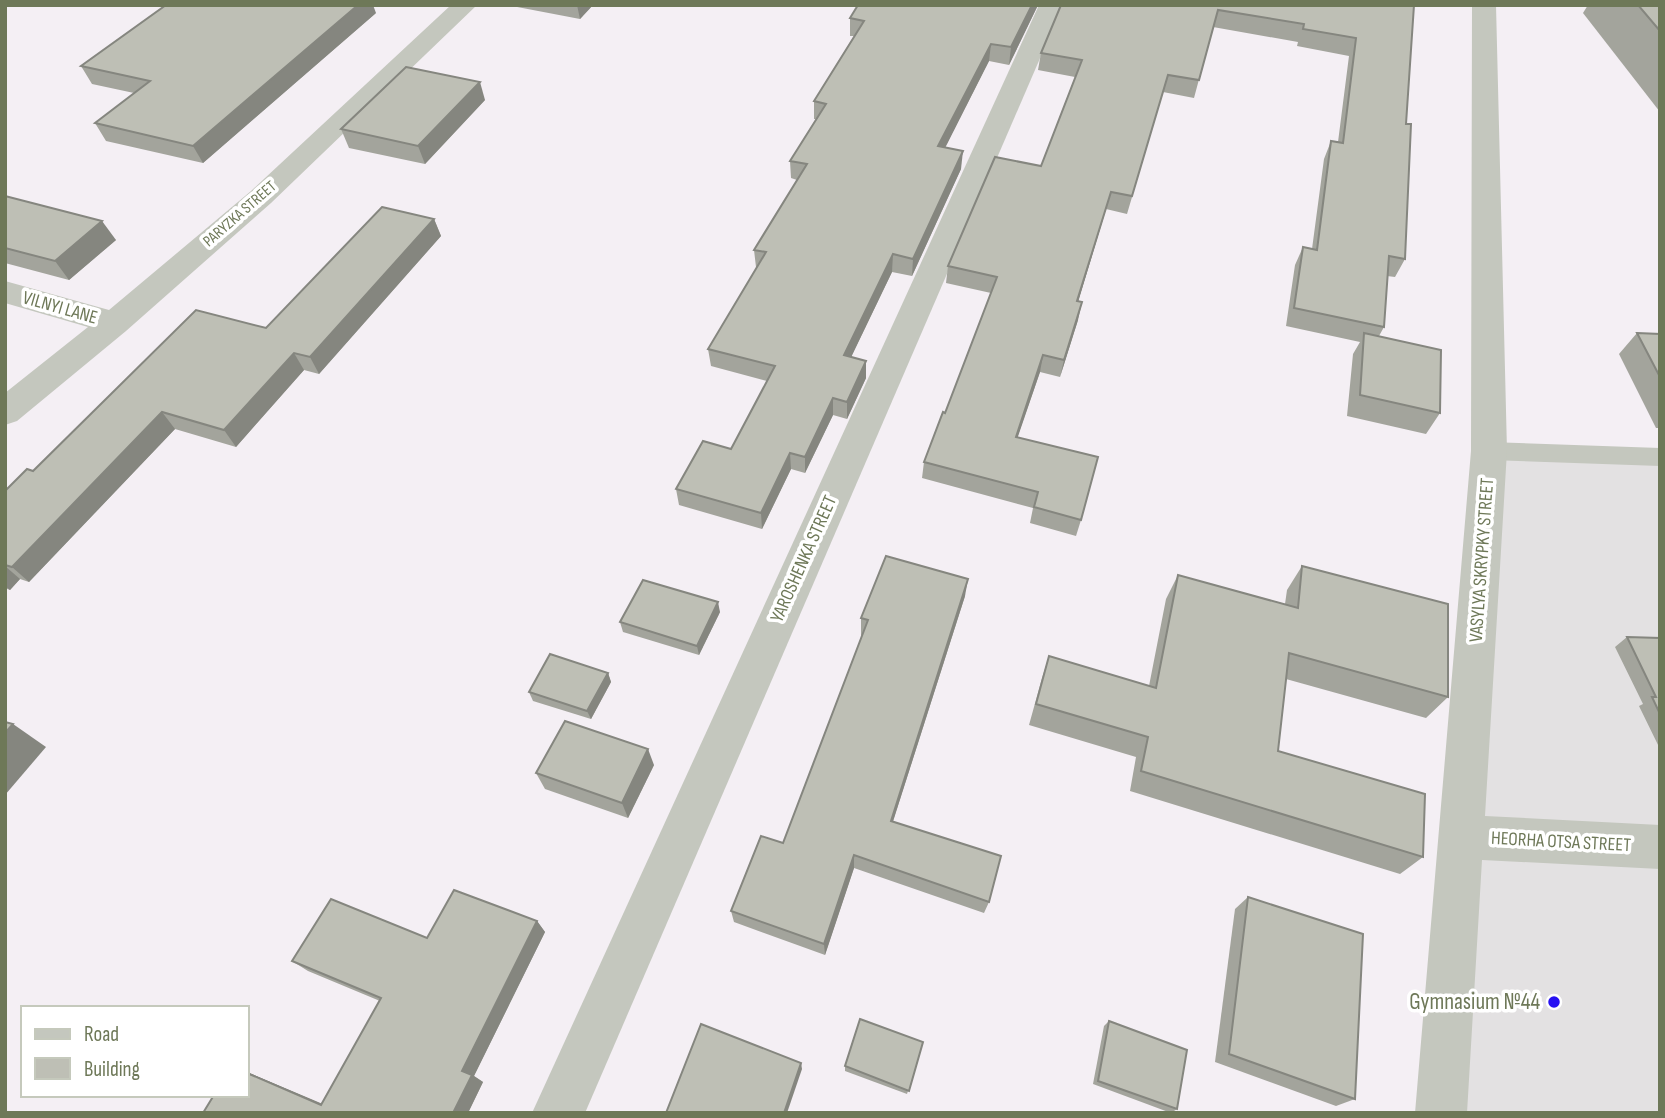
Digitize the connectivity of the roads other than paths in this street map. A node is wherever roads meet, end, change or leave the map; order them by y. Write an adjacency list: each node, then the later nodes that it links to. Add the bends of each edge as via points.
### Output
1 (465, 5): 7 (street, PARYZKA STREET, via 261,197)
2 (1051, 5): 13 (street, YAROSHENKA STREET)
3 (1484, 5): 9 (street, VASYLYA SKRYPKY STREET)
4 (5, 292): 5 (street, VILNYI LANE)
5 (46, 306): 6 (street); 7 (street, VILNYI LANE)
6 (5, 320)
7 (115, 323): 8 (street, PARYZKA STREET)
8 (5, 412)
9 (1489, 451): 10 (lane); 11 (street, VASYLYA SKRYPKY STREET)
10 (1660, 457)
11 (1462, 837): 12 (street, HEORHA OTSA STREET); 14 (street, VASYLYA SKRYPKY STREET)
12 (1660, 846)
13 (558, 1113)
14 (1441, 1113)

